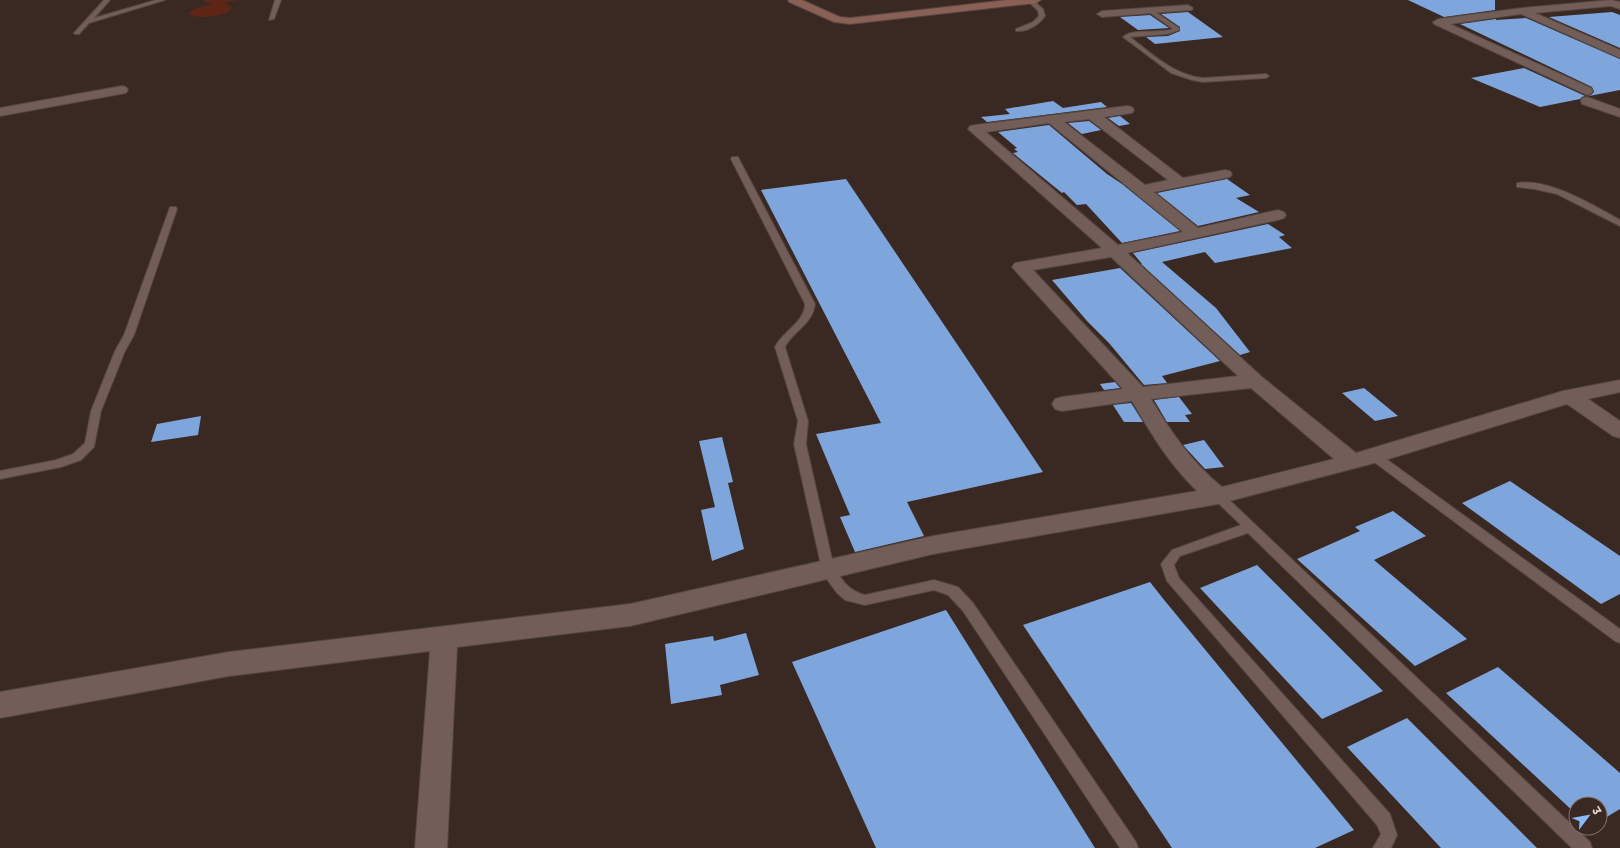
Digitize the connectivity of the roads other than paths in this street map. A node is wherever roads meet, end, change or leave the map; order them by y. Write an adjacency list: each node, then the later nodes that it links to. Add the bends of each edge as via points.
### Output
1 (107, 0): 15 (lane)
2 (162, 0): 15 (lane)
3 (278, 0): 14 (lane)
4 (793, 0): 7 (street, via 838,20 850,21)
5 (811, 0): 6 (street, via 848,17)
6 (981, 0)
7 (1034, 0): 16 (lane, via 1042,16 1035,24)
8 (1177, 0): 11 (street, via 1188,8)
9 (1503, 3): 12 (street)
10 (1620, 6): 12 (street, via 1612,3)
11 (1151, 11): 13 (street); 19 (lane, via 1177,29 1126,37 1173,72 1203,80)
12 (1522, 11): 18 (street); 23 (street, via 1438,22)
13 (1102, 14)
14 (271, 19)
15 (86, 22): 17 (lane)
16 (1018, 30)
17 (77, 33)
18 (1620, 54)
19 (1266, 76)
20 (122, 90): 22 (street)
21 (1127, 110): 24 (street)
22 (0, 112)
23 (1620, 113)
24 (1092, 115): 25 (street); 28 (street)
25 (1052, 119): 30 (street); 35 (street, via 975,129)
26 (735, 159): 47 (lane, via 810,304 811,311 808,317 782,341 780,347 803,421 800,444)
27 (1225, 174): 28 (street)
28 (1181, 183): 30 (street)
29 (1520, 185): 33 (lane, via 1565,193)
30 (1142, 190): 34 (street)
31 (173, 210): 44 (lane, via 130,335 120,351 96,411 90,444 77,457 57,464)
32 (1278, 214): 34 (street)
33 (1620, 223)
34 (1195, 234): 35 (street)
35 (1115, 251): 36 (street); 38 (street, via 1021,267)
36 (1255, 381): 38 (street); 43 (street)
37 (1620, 386): 39 (street)
38 (1138, 394): 40 (street); 45 (street, via 1160,433 1190,472 1203,486)
39 (1570, 396): 41 (street); 42 (street)
40 (1062, 404)
41 (1620, 431)
42 (1374, 456): 43 (street); 48 (lane)
43 (1351, 461): 45 (street)
44 (0, 475)
45 (1218, 496): 46 (lane); 47 (street, via 932,545)
46 (1250, 527): 53 (lane, via 1176,553 1167,564 1174,581 1384,820 1389,835); 54 (lane)
47 (828, 570): 49 (street, via 630,615); 52 (lane, via 850,596 865,600 934,585 953,591 968,607)
48 (1620, 637)
49 (444, 638): 50 (street, via 229,664); 51 (street)
50 (0, 705)
51 (431, 848)
52 (1130, 848)
53 (1381, 848)
54 (1584, 848)

